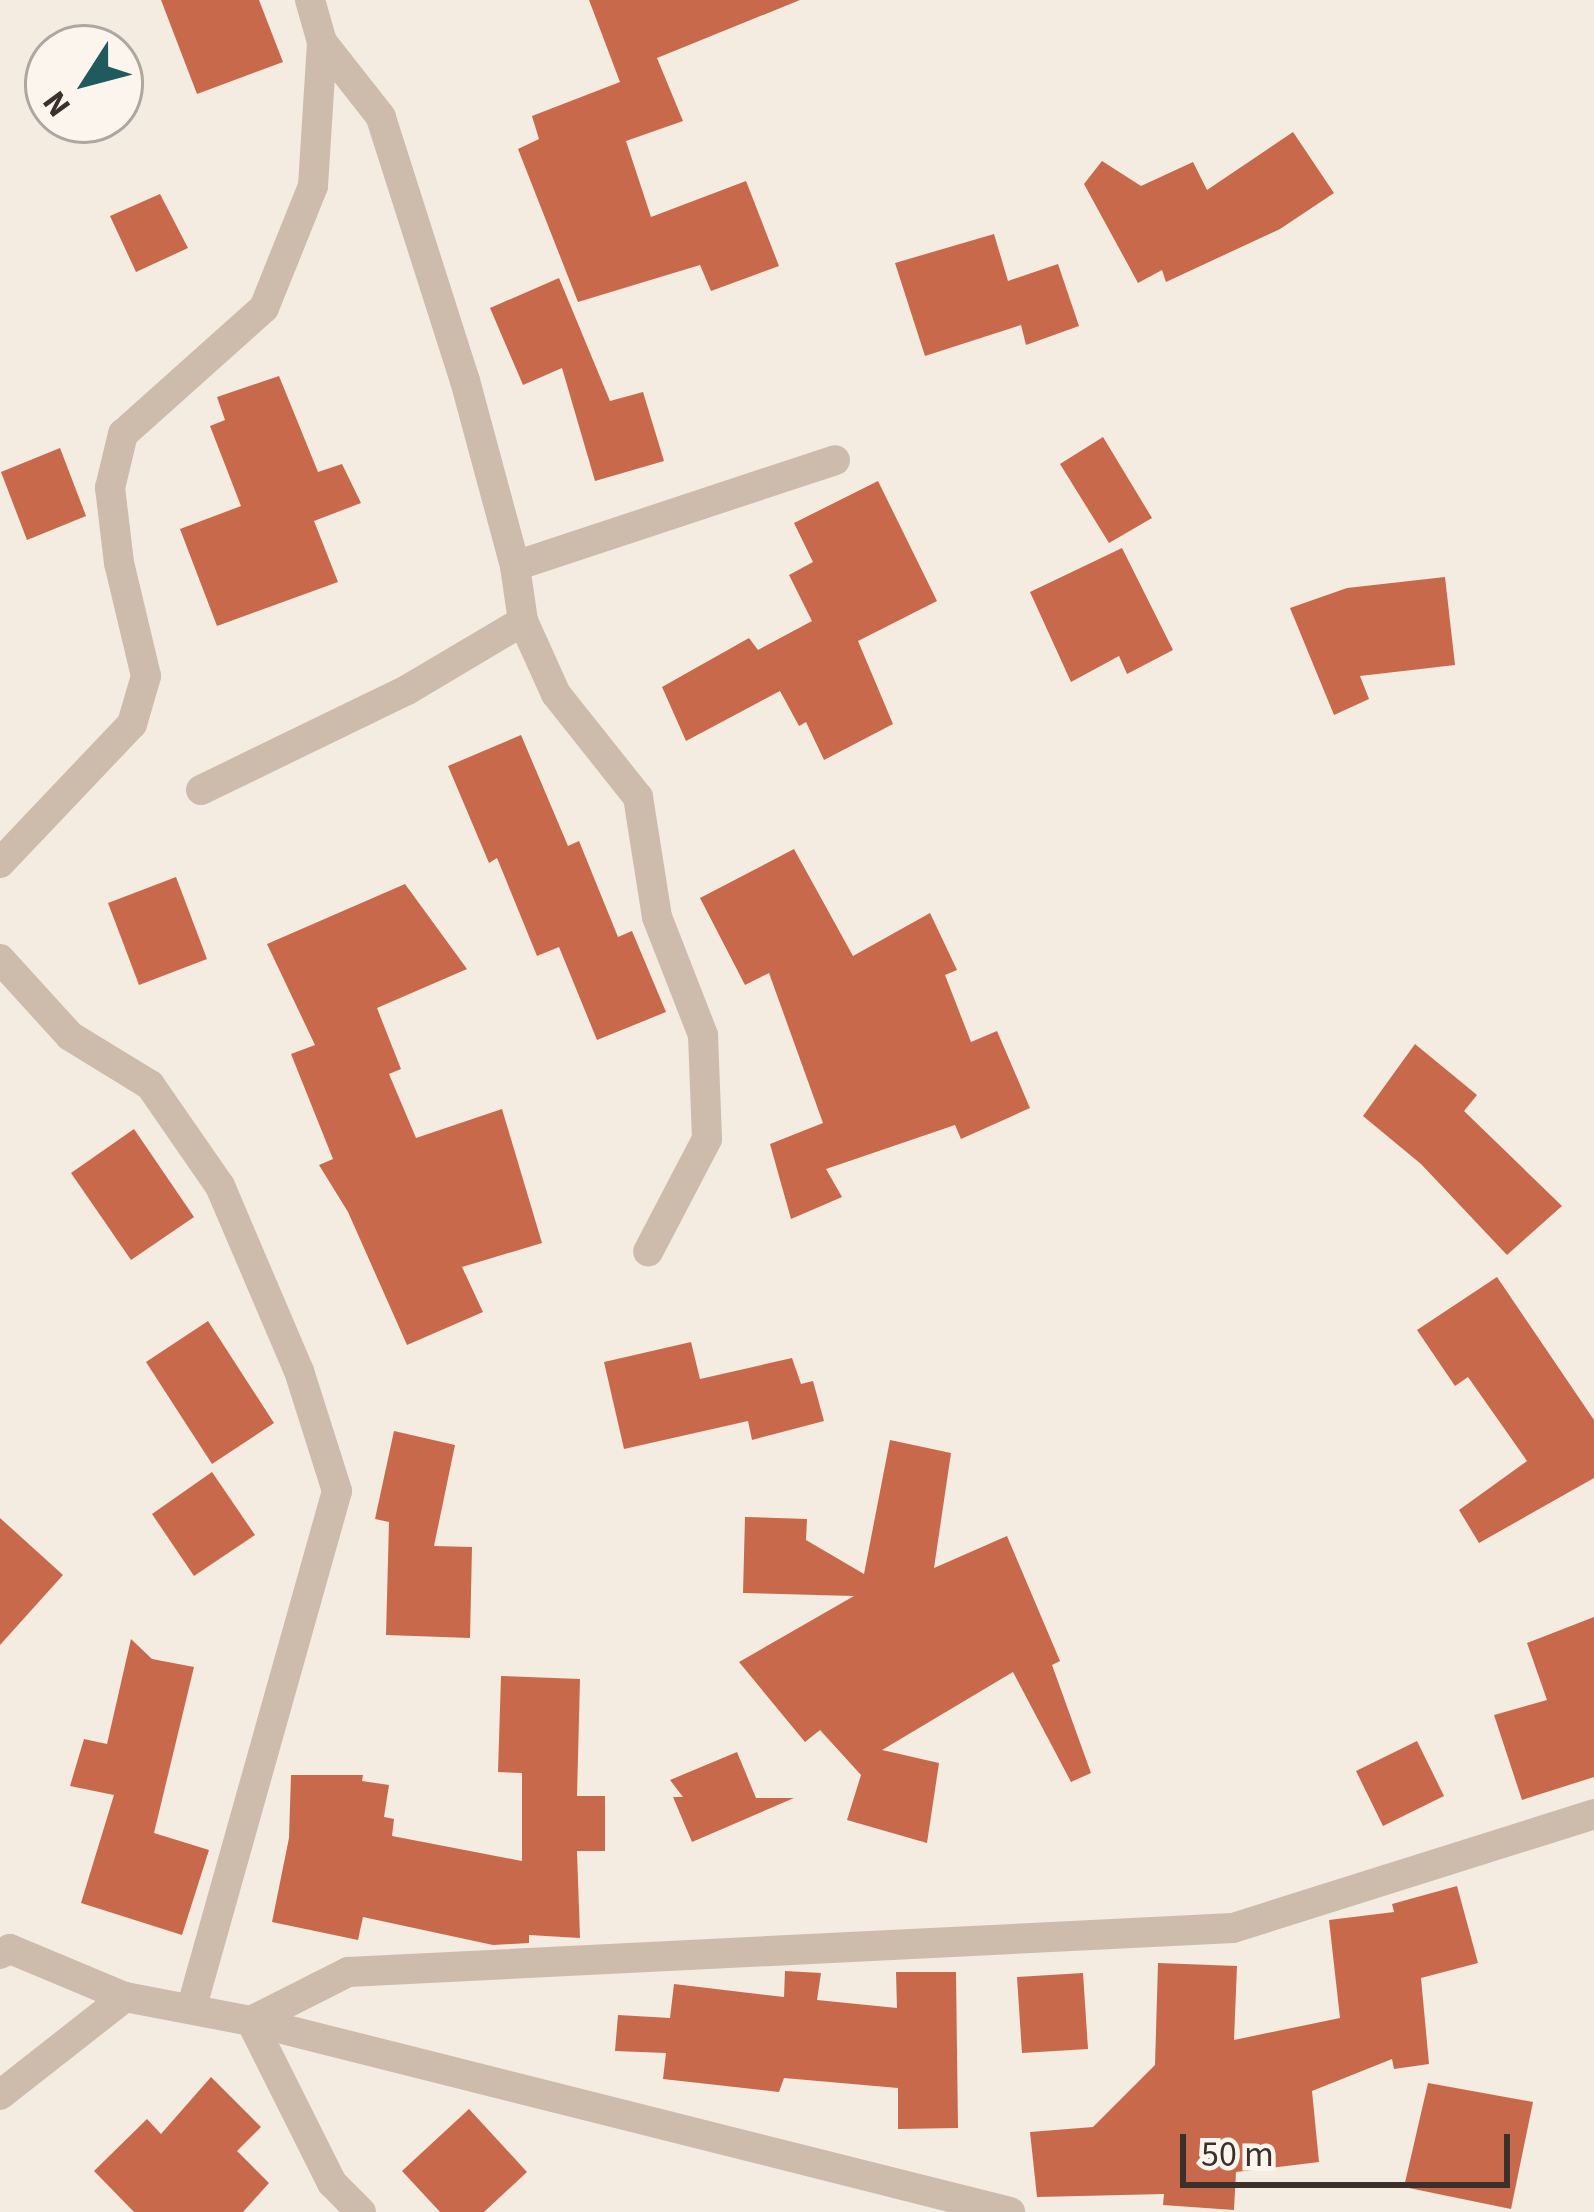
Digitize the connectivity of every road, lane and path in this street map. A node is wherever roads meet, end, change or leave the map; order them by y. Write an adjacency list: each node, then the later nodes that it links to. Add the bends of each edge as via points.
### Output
1 (310, 0): 2 (street)
2 (322, 42): 4 (street, via 381,117); 7 (street, via 314,186 264,308 123,434 110,488 146,676 132,724)
3 (835, 460): 4 (street)
4 (515, 566): 5 (street)
5 (523, 621): 6 (street, via 407,690); 9 (street, via 556,694 638,796 657,917 703,1035 707,1139)
6 (202, 790)
7 (1, 856)
8 (0, 958): 13 (street, via 70,1036 150,1085 220,1186 298,1371 337,1491)
9 (649, 1252)
10 (1594, 1814): 14 (street, via 1233,1928 348,1972)
11 (3, 1946): 12 (street)
12 (125, 1997): 13 (street); 15 (street)
13 (192, 2006): 14 (street)
14 (251, 2021): 16 (street, via 332,2182); 17 (street)
15 (0, 2095)
16 (361, 2212)
17 (1010, 2212)

